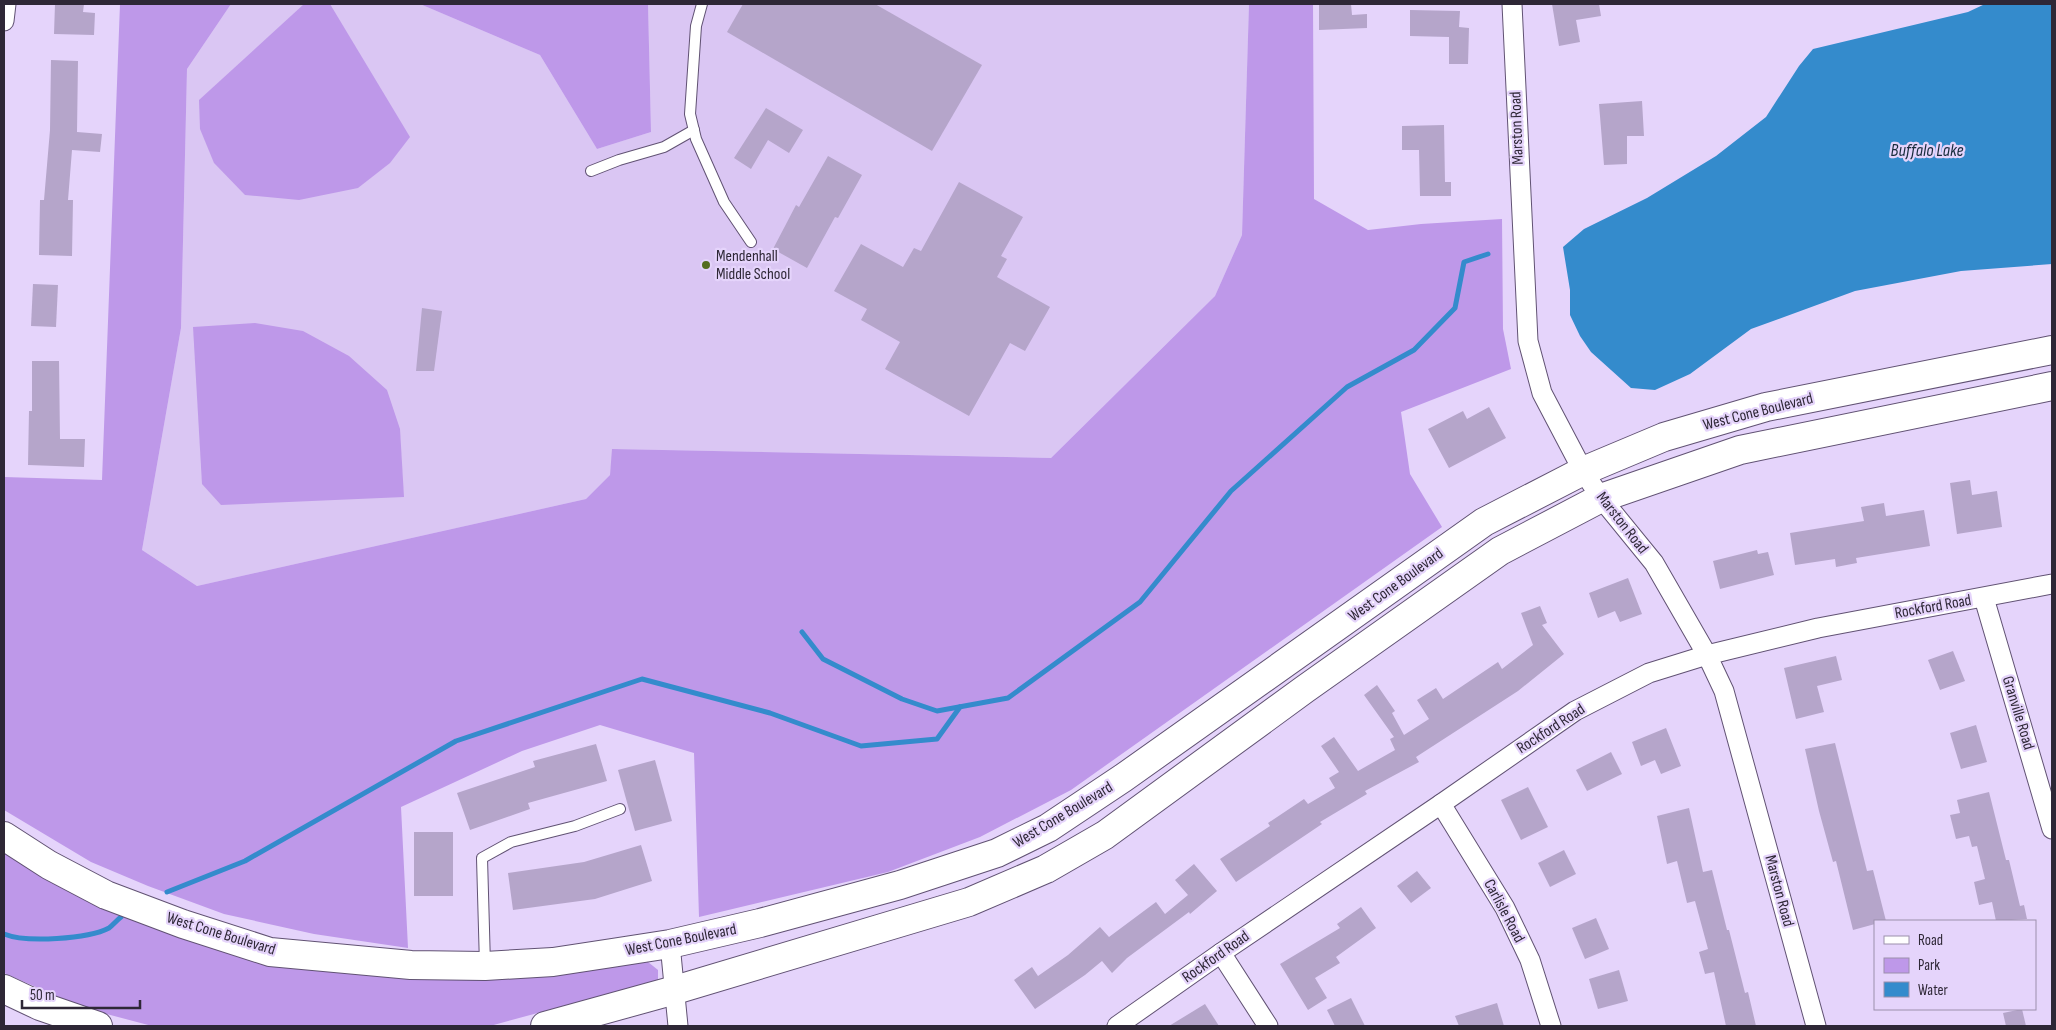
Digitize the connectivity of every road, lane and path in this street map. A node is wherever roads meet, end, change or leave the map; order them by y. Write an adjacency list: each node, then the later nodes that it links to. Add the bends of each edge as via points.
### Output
1 (6, 4): 4 (street)
2 (702, 4): 5 (lane, via 696,26 690,114)
3 (1512, 4): 10 (street, Marston Road, via 1528,341 1542,392)
4 (4, 21)
5 (694, 130): 6 (lane, via 664,147); 7 (lane, via 724,202)
6 (591, 171)
7 (751, 242)
8 (2052, 350): 10 (main road, West Cone Boulevard, via 1766,407 1664,437)
9 (2052, 386): 11 (main road, West Cone Boulevard, via 1740,450)
10 (1583, 471): 11 (street, Marston Road); 19 (main road, West Cone Boulevard, via 1484,522 1048,828 997,853 900,885)
11 (1601, 498): 14 (street, Marston Road, via 1654,563); 23 (main road, West Cone Boulevard, via 1500,551 1105,835 1046,869 969,902)
12 (2052, 584): 13 (street, Rockford Road)
13 (1984, 598): 14 (street, Rockford Road, via 1818,628); 17 (street, Granville Road)
14 (1707, 655): 15 (street, Rockford Road, via 1649,673 1575,711); 30 (street, Marston Road, via 1724,692)
15 (1441, 804): 20 (street, Rockford Road); 29 (street, Carlisle Road, via 1505,908 1530,960)
16 (620, 809): 21 (lane, via 575,826 511,842 482,858)
17 (2052, 829)
18 (4, 836): 21 (main road, West Cone Boulevard, via 49,865 106,894 183,924 270,952 411,965)
19 (670, 944): 21 (main road, West Cone Boulevard, via 553,962); 23 (street)
20 (1220, 953): 27 (street, Rockford Road); 28 (street)
21 (485, 966)
22 (4, 989): 24 (main road, via 40,1006)
23 (675, 990): 25 (main road, West Cone Boulevard); 26 (street)
24 (98, 1026)
25 (545, 1026)
26 (678, 1026)
27 (1117, 1026)
28 (1268, 1026)
29 (1551, 1026)
30 (1816, 1026)

